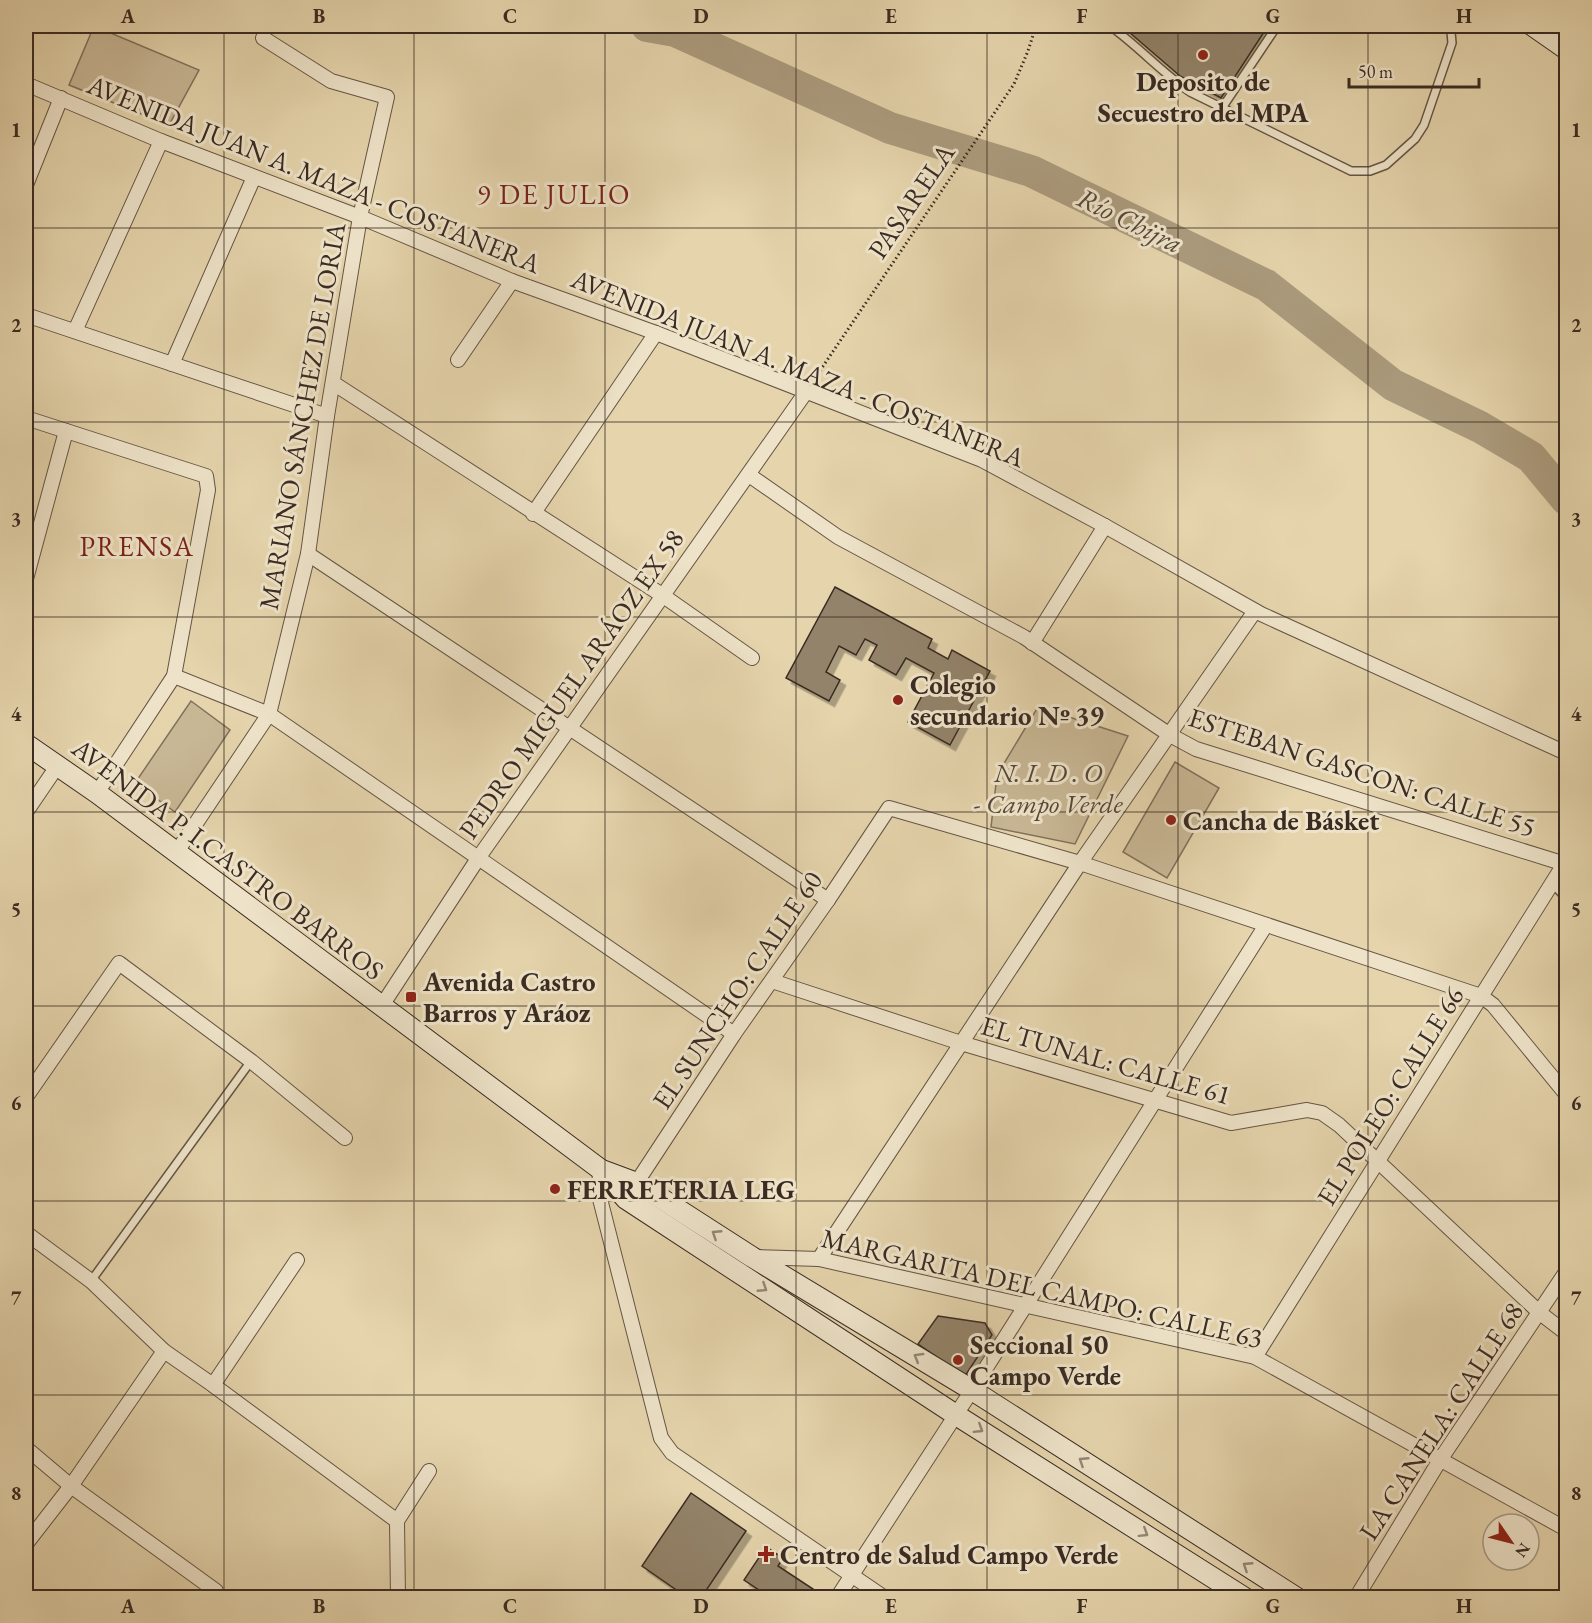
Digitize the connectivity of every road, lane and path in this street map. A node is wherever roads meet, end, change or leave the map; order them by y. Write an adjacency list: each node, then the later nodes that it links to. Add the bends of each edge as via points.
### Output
1 (1036, 26): 22 (path, PASARELA, via 1014,84)
2 (1110, 26): 10 (lane, via 1190,92)
3 (1277, 26): 10 (lane)
4 (1446, 26): 10 (lane, via 1452,43 1424,125 1415,139 1386,165 1370,171 1351,171)
5 (1533, 26): 7 (street)
6 (263, 38): 14 (street, MARIANO SÁNCHEZ DE LORIA, via 331,81 387,97)
7 (1566, 49)
8 (26, 84): 9 (street, AVENIDA JUAN A. MAZA - COSTANERA)
9 (60, 98): 11 (street, AVENIDA JUAN A. MAZA - COSTANERA); 13 (street)
10 (1222, 108)
11 (160, 141): 12 (street, AVENIDA JUAN A. MAZA - COSTANERA); 17 (street)
12 (254, 177): 14 (street, AVENIDA JUAN A. MAZA - COSTANERA); 20 (street)
13 (26, 185)
14 (360, 218): 15 (street, AVENIDA JUAN A. MAZA - COSTANERA); 21 (street, MARIANO SÁNCHEZ DE LORIA)
15 (512, 281): 18 (street, AVENIDA JUAN A. MAZA - COSTANERA); 19 (street)
16 (26, 315): 17 (street)
17 (75, 331): 20 (street)
18 (656, 333): 22 (street, AVENIDA JUAN A. MAZA - COSTANERA); 27 (street)
19 (458, 360)
20 (172, 364): 23 (street)
21 (333, 383): 23 (street, MARIANO SÁNCHEZ DE LORIA); 27 (street)
22 (806, 392): 26 (street, PEDRO MIGUEL ARÁOZ EX 58); 28 (street, AVENIDA JUAN A. MAZA - COSTANERA, via 982,460)
23 (327, 416): 29 (street, MARIANO SÁNCHEZ DE LORIA)
24 (26, 417): 25 (street)
25 (66, 430): 30 (street); 35 (street, via 207,476 208,490)
26 (748, 475): 31 (street, PEDRO MIGUEL ARÁOZ EX 58); 33 (street, ESTEBAN GASCON: CALLE 55, via 838,537)
27 (533, 513): 31 (street)
28 (1105, 526): 32 (street, AVENIDA JUAN A. MAZA - COSTANERA); 33 (street)
29 (308, 554): 36 (street, MARIANO SÁNCHEZ DE LORIA); 37 (street)
30 (26, 579)
31 (662, 595): 34 (street); 37 (street, PEDRO MIGUEL ARÁOZ EX 58)
32 (1256, 611): 38 (street); 40 (street, AVENIDA JUAN A. MAZA - COSTANERA)
33 (1032, 643): 38 (street, ESTEBAN GASCON: CALLE 55)
34 (752, 658)
35 (174, 676): 36 (street); 42 (street)
36 (269, 714): 44 (street, MARIANO SÁNCHEZ DE LORIA); 45 (street)
37 (569, 729): 45 (street, PEDRO MIGUEL ARÁOZ EX 58); 50 (street)
38 (1170, 735): 46 (street, ESTEBAN GASCON: CALLE 55, via 1196,749); 47 (street)
39 (26, 744): 41 (street, AVENIDA P. I.CASTRO BARROS)
40 (1566, 753)
41 (58, 765): 42 (street, AVENIDA P. I.CASTRO BARROS); 43 (street)
42 (97, 793): 44 (street, AVENIDA P. I.CASTRO BARROS)
43 (26, 812)
44 (176, 853): 54 (street, AVENIDA P. I.CASTRO BARROS)
45 (479, 857): 54 (street, PEDRO MIGUEL ARÁOZ EX 58); 55 (street)
46 (1566, 862): 48 (street, EL POLEO: CALLE 66)
47 (1080, 863): 50 (street, EL SUNCHO: CALLE 60, via 889,808); 51 (street); 56 (street)
48 (1552, 884): 49 (lane); 53 (street, EL POLEO: CALLE 66)
49 (1566, 898)
50 (828, 900): 52 (street, EL SUNCHO: CALLE 60)
51 (1266, 925): 53 (street); 60 (street)
52 (772, 981): 55 (street, EL SUNCHO: CALLE 60); 56 (street, EL TUNAL: CALLE 61)
53 (1481, 996): 58 (street, via 1493,1005); 62 (street, EL POLEO: CALLE 66)
54 (381, 1007): 63 (street, AVENIDA P. I.CASTRO BARROS)
55 (734, 1034): 64 (street, EL SUNCHO: CALLE 60)
56 (961, 1043): 60 (street, EL TUNAL: CALLE 61); 67 (street)
57 (251, 1062): 59 (street, via 119,963); 61 (street); 70 (lane)
58 (1566, 1094)
59 (26, 1097)
60 (1155, 1102): 62 (street, EL TUNAL: CALLE 61, via 1231,1123 1307,1110 1322,1113); 71 (street)
61 (345, 1138)
62 (1377, 1162): 72 (street, EL TUNAL: CALLE 61); 75 (street, EL POLEO: CALLE 66)
63 (600, 1168): 64 (street, AVENIDA P. I.CASTRO BARROS); 86 (street, via 599,1195 661,1438 672,1452)
64 (631, 1191): 66 (street, one-way to 64); 78 (street, one-way to 78)
65 (26, 1233): 70 (street)
66 (752, 1257): 67 (street, MARGARITA DEL CAMPO: CALLE 63); 77 (street, one-way to 66)
67 (819, 1259): 71 (street, MARGARITA DEL CAMPO: CALLE 63)
68 (297, 1260): 76 (street)
69 (1566, 1272): 72 (street, LA CANELA: CALLE 68)
70 (91, 1281): 74 (street)
71 (1025, 1306): 75 (street, MARGARITA DEL CAMPO: CALLE 63); 77 (street)
72 (1540, 1313): 73 (street, EL TUNAL: CALLE 61); 80 (street, LA CANELA: CALLE 68)
73 (1566, 1334)
74 (164, 1351): 76 (street); 82 (street)
75 (1256, 1357): 80 (street, MARGARITA DEL CAMPO: CALLE 63)
76 (213, 1385): 83 (street)
77 (972, 1390): 78 (street); 92 (street, one-way to 77)
78 (956, 1415): 86 (street); 91 (street, one-way to 91)
79 (26, 1448): 82 (street)
80 (1440, 1460): 84 (street, MARGARITA DEL CAMPO: CALLE 63); 93 (street, LA CANELA: CALLE 68)
81 (429, 1471): 83 (street)
82 (71, 1486): 85 (street); 87 (street, via 216,1591)
83 (397, 1521): 88 (street)
84 (1566, 1529)
85 (26, 1544)
86 (851, 1575): 89 (street); 90 (street)
87 (211, 1598)
88 (398, 1598)
89 (837, 1598)
90 (885, 1598)
91 (1245, 1598)
92 (1297, 1598)
93 (1356, 1598)

